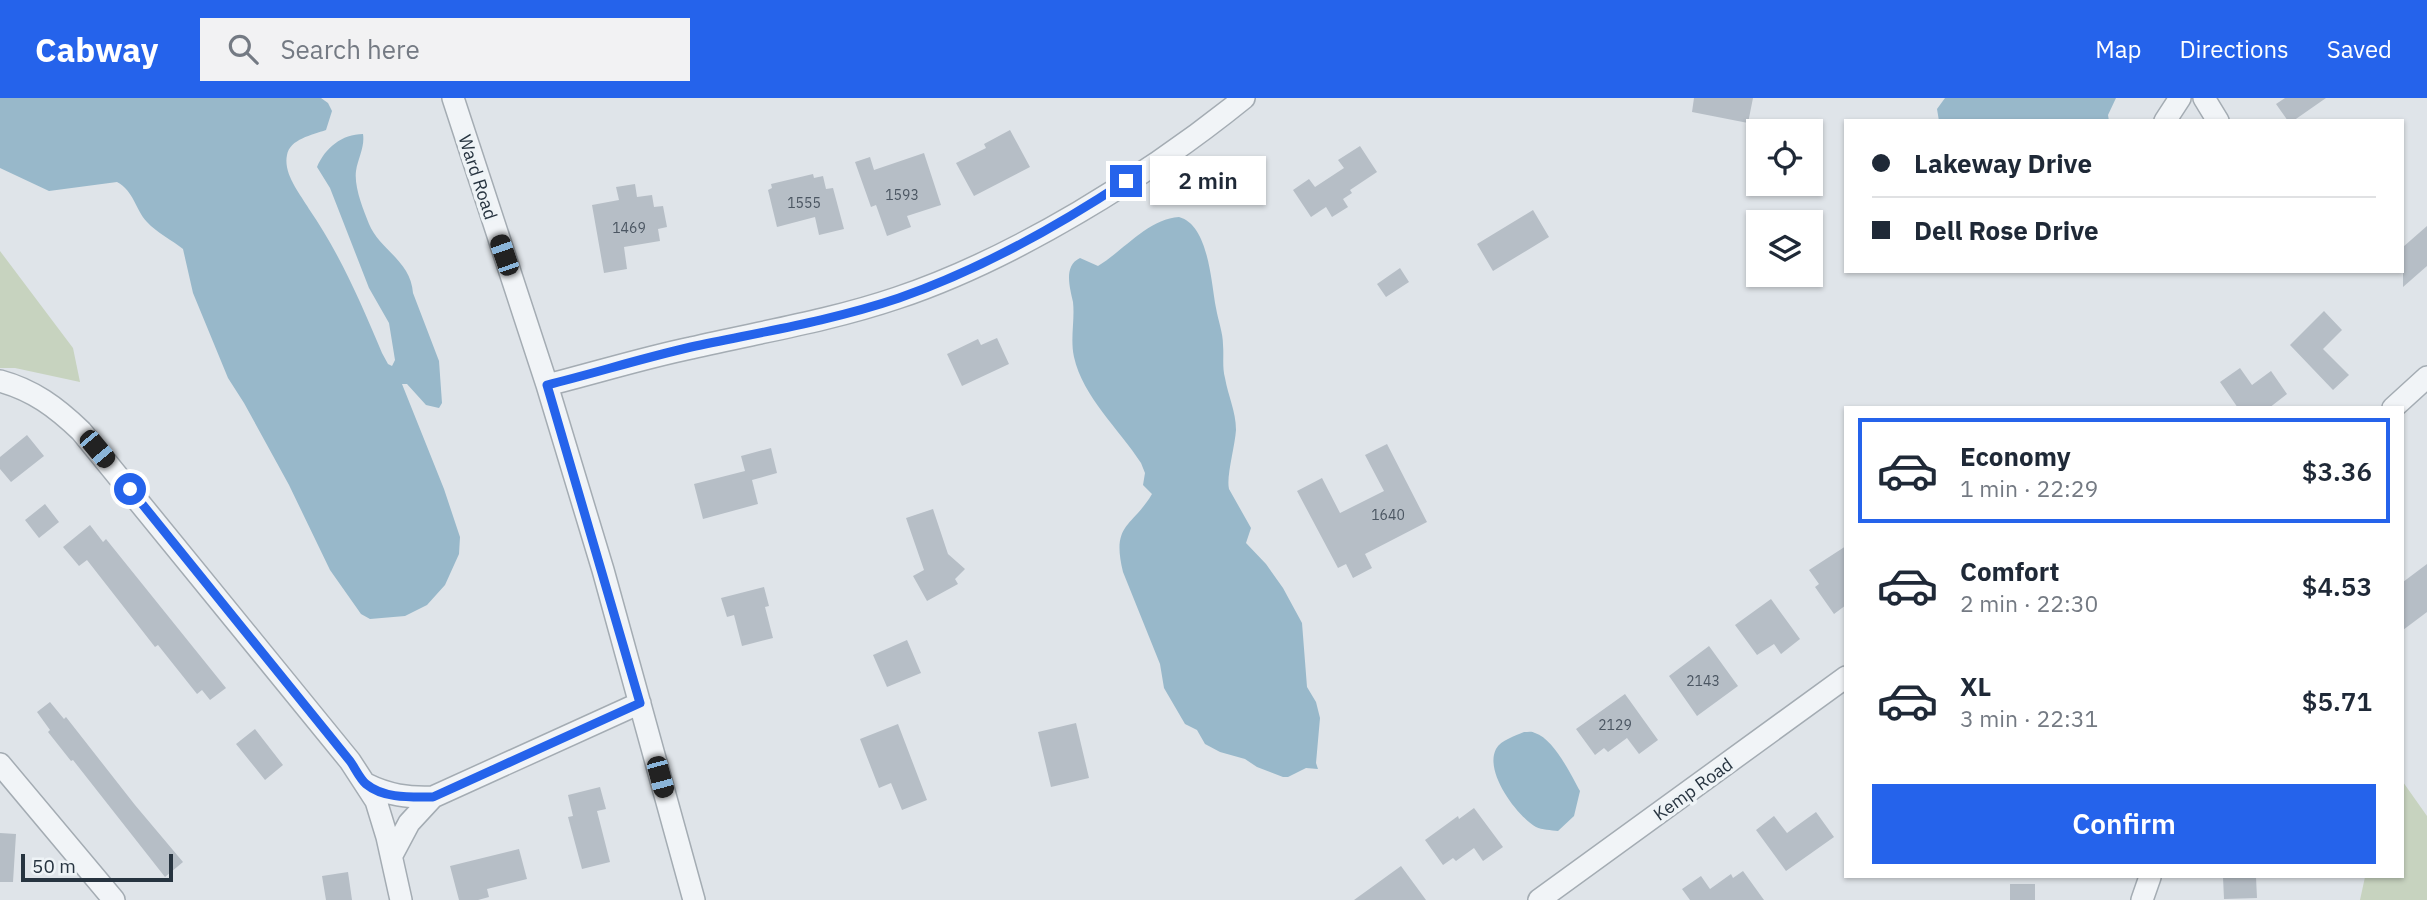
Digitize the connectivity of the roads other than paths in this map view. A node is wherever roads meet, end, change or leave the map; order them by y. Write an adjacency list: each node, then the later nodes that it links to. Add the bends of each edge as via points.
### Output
1 (453, 98): 9 (street, Ward Road)
2 (1244, 98): 9 (street, via 1105,195 1000,254 933,285 802,325)
3 (2180, 98): 5 (street)
4 (2204, 98): 6 (street)
5 (2166, 119)
6 (2217, 119)
7 (2427, 377): 10 (street)
8 (0, 381): 14 (street, via 37,394 97,449)
9 (547, 385): 12 (street, Ward Road)
10 (2395, 406)
11 (1844, 678): 21 (street, Kemp Road)
12 (640, 703): 15 (street); 20 (street, Ward Road)
13 (0, 764): 18 (street)
14 (366, 784): 15 (street, via 383,793); 16 (street)
15 (433, 797): 16 (street, via 409,823)
16 (392, 856): 19 (street)
17 (2150, 878): 22 (street)
18 (114, 900)
19 (401, 900)
20 (694, 900)
21 (1539, 900)
22 (2142, 900)

